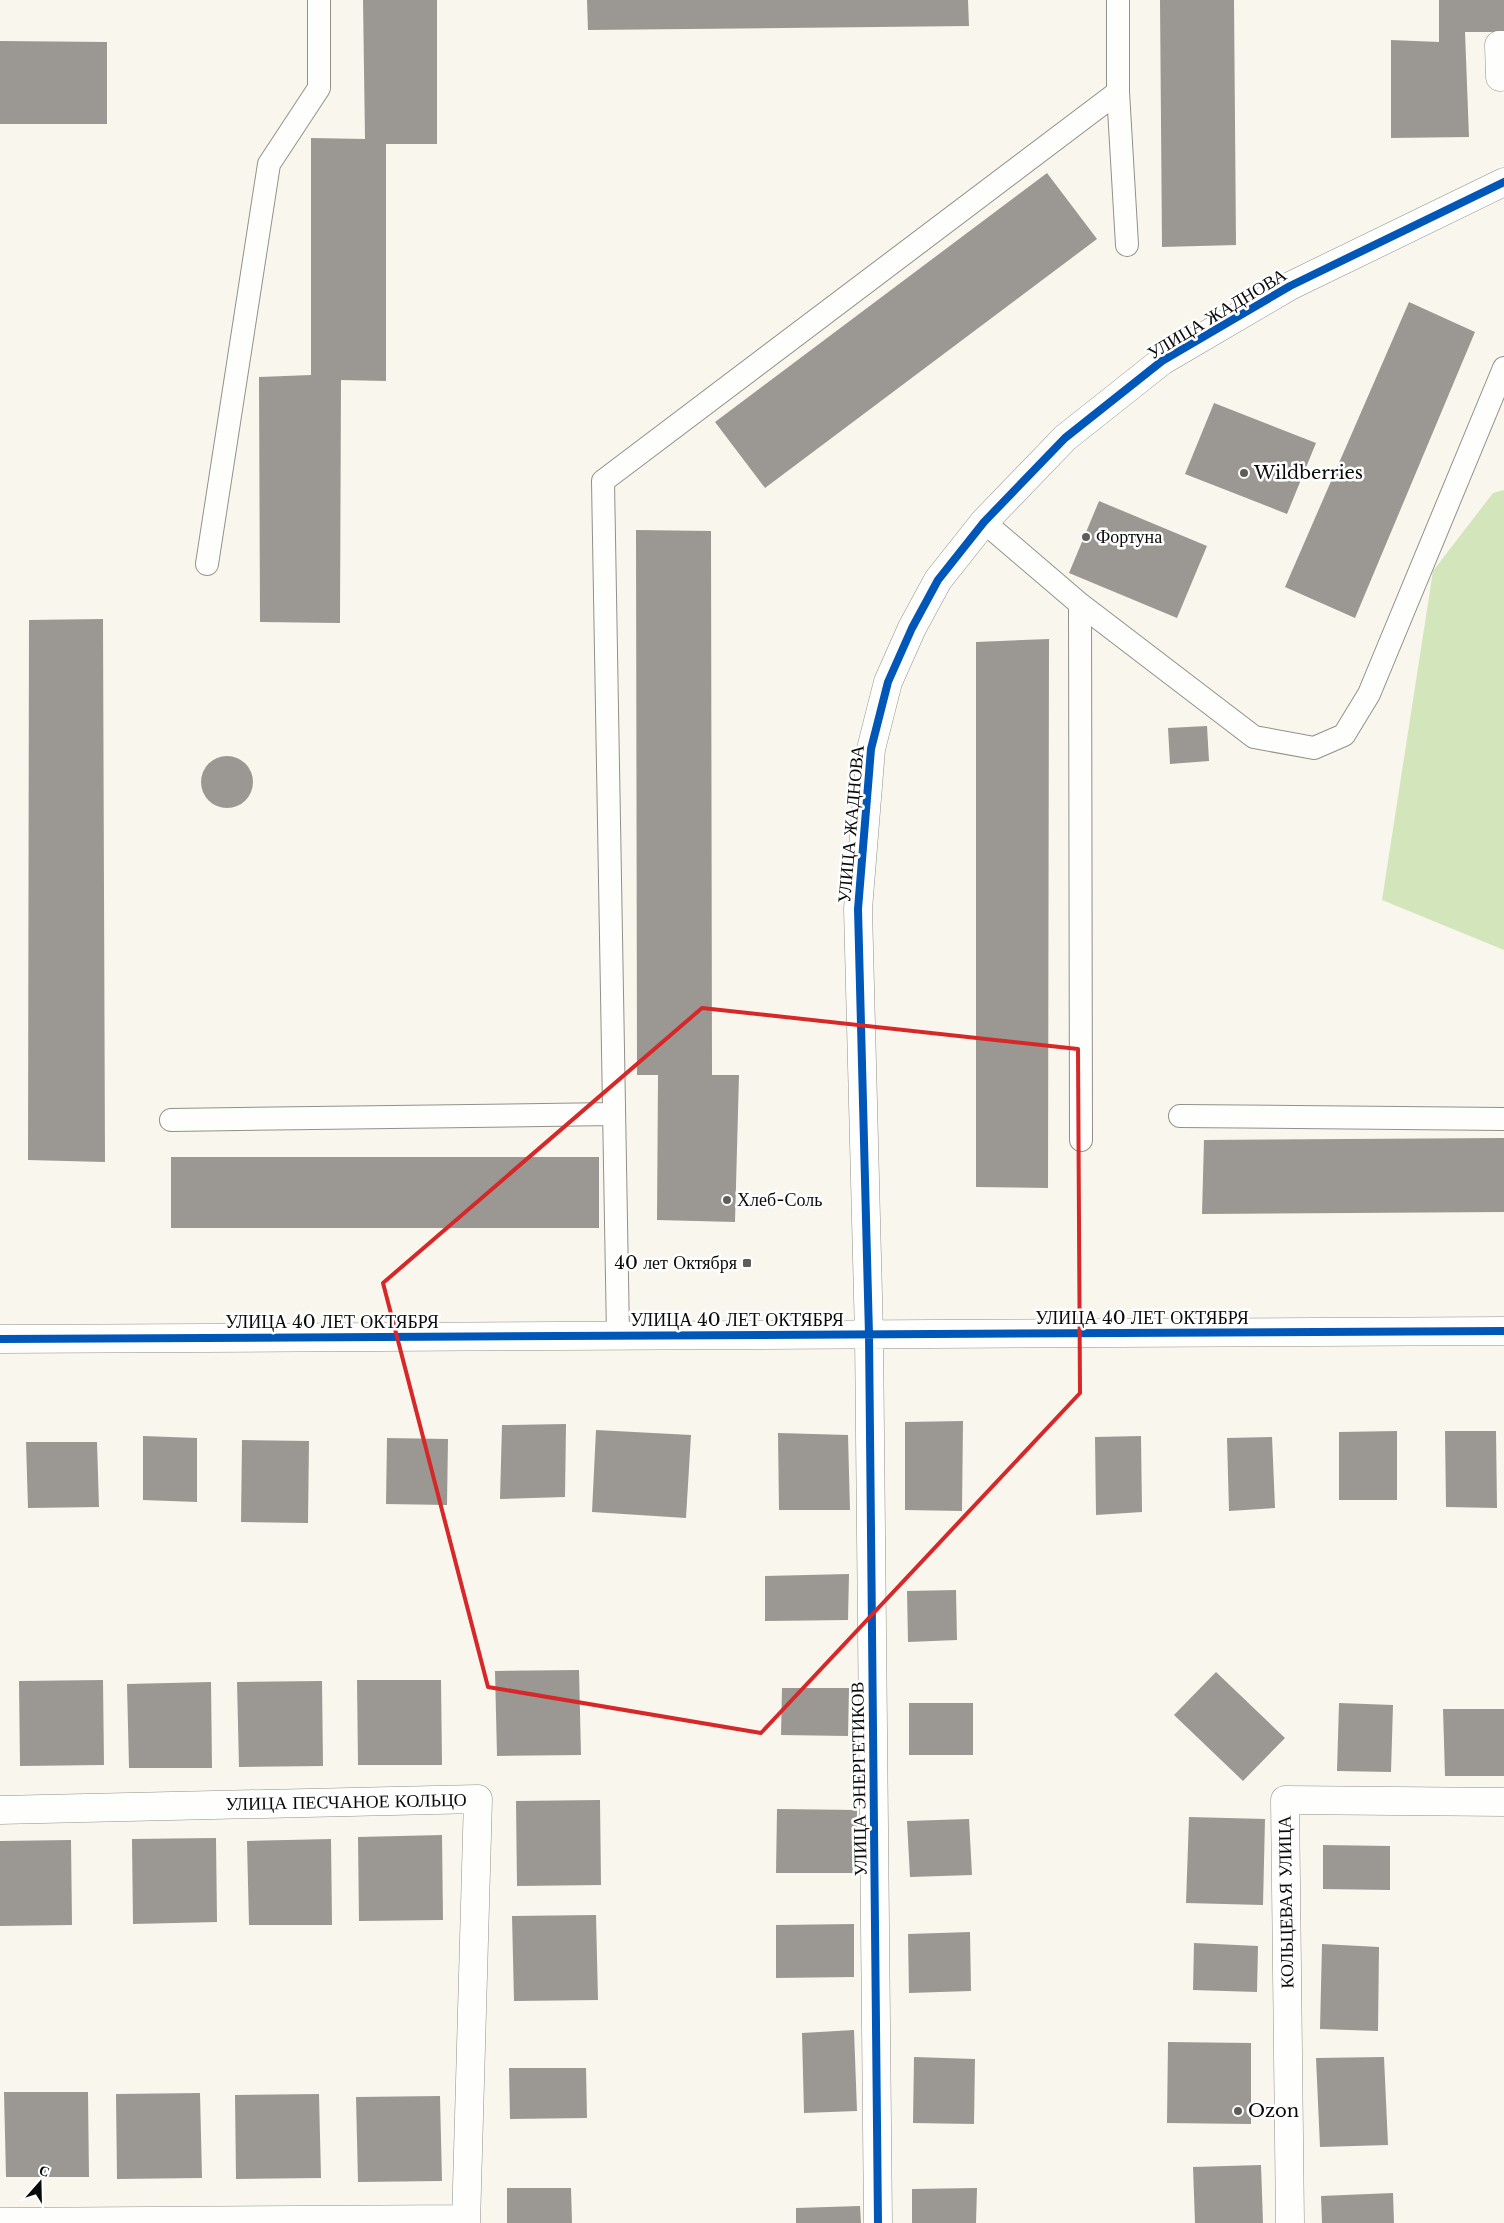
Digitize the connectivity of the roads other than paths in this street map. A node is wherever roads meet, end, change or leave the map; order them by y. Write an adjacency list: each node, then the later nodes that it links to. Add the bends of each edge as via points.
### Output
1 (320, 0): 10 (lane, via 319,88 268,164)
2 (1118, 0): 5 (lane)
3 (1504, 45): 4 (street, via 1499,45)
4 (1500, 77)
5 (1118, 92): 7 (lane); 12 (lane, via 604,481)
6 (1504, 182): 9 (street, УЛИЦА ЖАДНОВА, via 1290,286 1162,361 1065,438)
7 (1127, 245)
8 (1504, 368): 11 (lane, via 1369,694 1344,735 1314,748 1254,737)
9 (984, 522): 11 (lane); 19 (street, УЛИЦА ЖАДНОВА, via 938,580 912,628 888,682 871,749 858,909)
10 (207, 564)
11 (1080, 604): 16 (lane)
12 (614, 1114): 15 (lane); 18 (lane)
13 (1180, 1116): 14 (lane)
14 (1504, 1119)
15 (171, 1120)
16 (1081, 1140)
17 (1504, 1331): 19 (street, УЛИЦА 40 ЛЕТ ОКТЯБРЯ)
18 (618, 1335): 19 (street, УЛИЦА 40 ЛЕТ ОКТЯБРЯ); 20 (street, УЛИЦА 40 ЛЕТ ОКТЯБРЯ)
19 (869, 1335): 25 (street, УЛИЦА ЭНЕРГЕТИКОВ)
20 (0, 1339)
21 (1504, 1802): 26 (street, КОЛЬЦЕВАЯ УЛИЦА, via 1285,1800)
22 (0, 1810): 23 (street, УЛИЦА ПЕСЧАНОЕ КОЛЬЦО, via 478,1799)
23 (466, 2221): 24 (street)
24 (0, 2222)
25 (878, 2223)
26 (1290, 2223)

